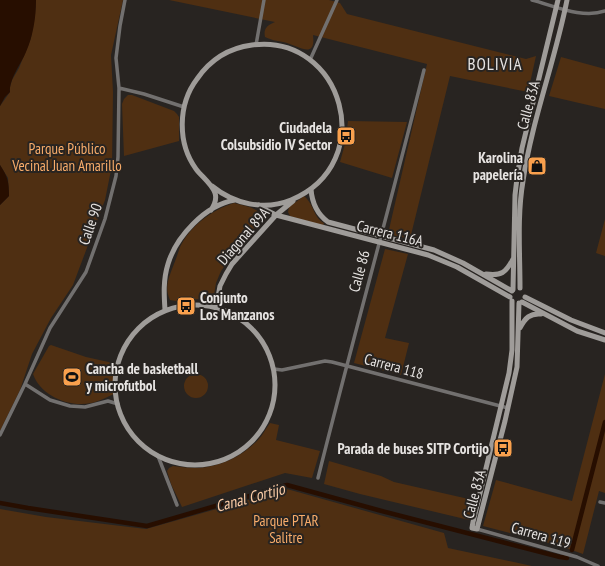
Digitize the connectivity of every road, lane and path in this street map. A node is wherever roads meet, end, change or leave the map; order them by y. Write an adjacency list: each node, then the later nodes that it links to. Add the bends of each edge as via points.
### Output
1 (125, 0): 13 (street, Calle 90, via 116,58)
2 (264, 0): 10 (street)
3 (336, 0): 11 (street)
4 (532, 0): 7 (street)
5 (558, 0): 7 (street, Calle 83A)
6 (567, 0): 8 (street, Calle 83A)
7 (557, 7): 8 (street); 15 (street, Calle 83A)
8 (565, 9): 9 (street, via 586,14); 16 (street, Calle 83A)
9 (605, 12)
10 (256, 44): 11 (street, Diagonal 89A, via 280,46); 14 (street, Diagonal 89A, via 231,51 202,71 191,88)
11 (310, 60): 18 (street, Diagonal 89A, via 325,75 334,90 341,112 342,128 341,142 331,167)
12 (424, 70): 26 (street, Calle 86)
13 (119, 88): 14 (street); 43 (street, Calle 90, via 118,157 106,219 86,272 50,328)
14 (184, 107): 17 (street, Diagonal 89A, via 182,132 185,145 195,168)
15 (517, 178): 16 (street); 23 (street, Calle 83A)
16 (523, 179): 23 (street, Calle 83A)
17 (212, 186): 20 (street, Diagonal 89A); 24 (street, via 216,198)
18 (311, 189): 19 (street, Diagonal 89A); 26 (street, Carrera 116A, via 318,213 328,222)
19 (300, 196): 21 (street, Diagonal 89A); 25 (street, Diagonal 89A)
20 (235, 200): 22 (street, Diagonal 89A); 24 (street)
21 (276, 204): 22 (street, Diagonal 89A); 25 (street)
22 (258, 205): 25 (street, Carrera 116A)
23 (517, 206): 28 (street, Calle 83A); 30 (street, Calle 83A)
24 (211, 210): 36 (street, via 193,224 174,250 168,264 164,287)
25 (276, 215): 27 (street, Carrera 116A); 35 (street, Diagonal 89A, via 232,264 220,286)
26 (381, 237): 27 (street, Calle 86); 29 (street, Carrera 116A, via 434,250)
27 (379, 243): 33 (street, Carrera 116A, via 412,250 440,260); 41 (street, Calle 86)
28 (514, 257): 29 (street, via 504,272 497,275); 31 (street, Calle 83A)
29 (481, 273): 31 (street, Carrera 116A)
30 (520, 288): 31 (street); 32 (street)
31 (513, 290): 33 (street)
32 (525, 297): 34 (street); 39 (street, via 571,320)
33 (511, 299): 34 (street); 45 (street, Calle 83A, via 512,350)
34 (520, 303): 37 (street); 38 (street, Calle 83A)
35 (216, 308): 36 (street, via 191,306); 42 (street, via 232,314 259,337)
36 (165, 310): 44 (street, via 148,319 124,348 117,366 115,385)
37 (543, 314): 38 (street, via 527,317); 40 (street, via 577,331)
38 (519, 330): 46 (street, Calle 83A, via 517,367)
39 (605, 333)
40 (605, 340)
41 (346, 366): 42 (street, Carrera 118, via 325,361 282,370); 45 (street, Carrera 118); 49 (street, Calle 86)
42 (274, 369): 48 (street, via 276,386 267,421 257,436 244,448 229,458 198,465 184,464)
43 (25, 384): 44 (street, via 50,400 70,406 108,402); 47 (street, Calle 90)
44 (118, 404): 48 (street, via 123,420 132,434)
45 (502, 406): 46 (street, Carrera 118); 53 (street, Calle 83A, via 473,522 472,528)
46 (508, 408): 53 (street, Calle 83A)
47 (0, 435)
48 (158, 456): 52 (street)
49 (318, 478)
50 (600, 502): 51 (street)
51 (605, 503)
52 (177, 505)
53 (477, 529): 54 (street, Carrera 119, via 577,557)
54 (598, 566)

